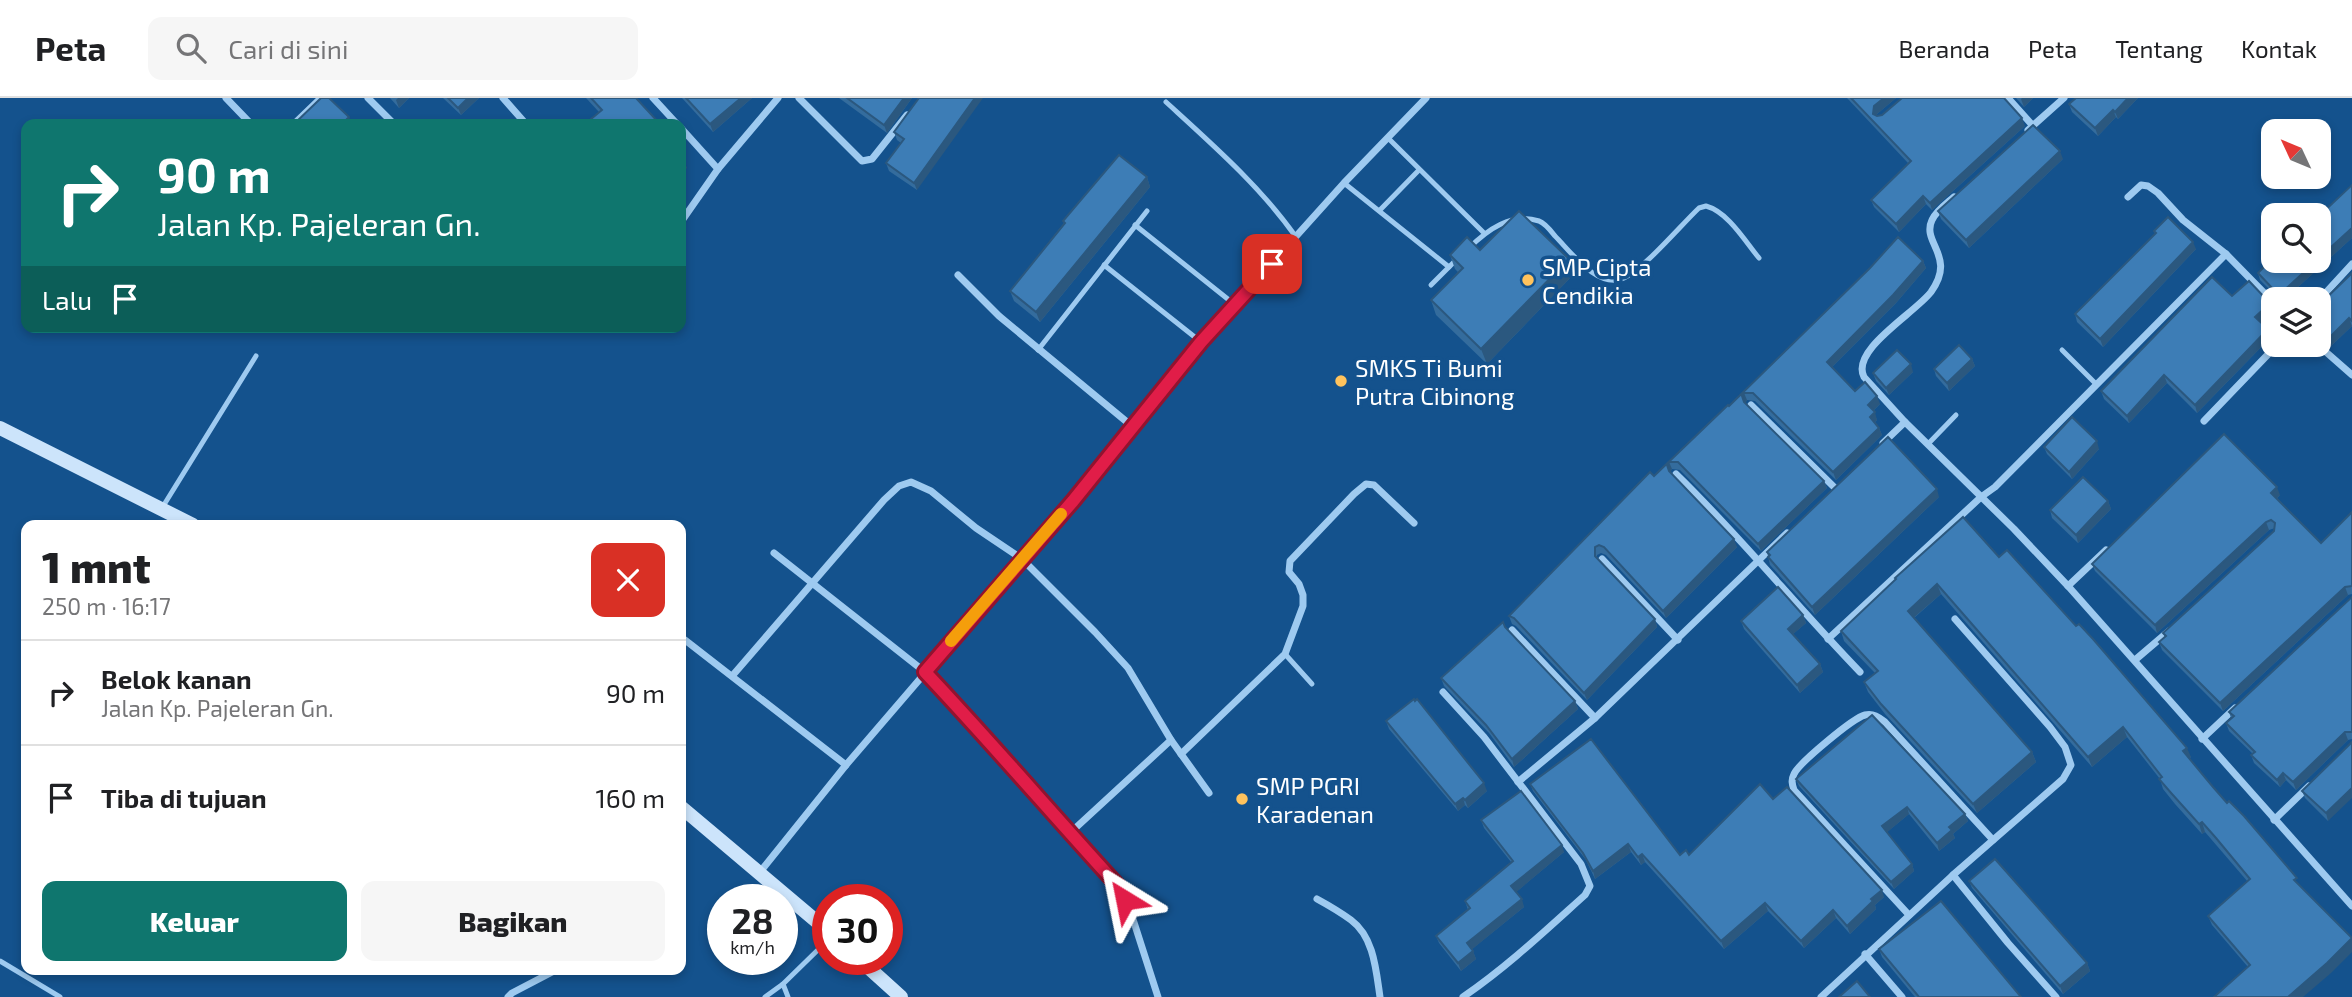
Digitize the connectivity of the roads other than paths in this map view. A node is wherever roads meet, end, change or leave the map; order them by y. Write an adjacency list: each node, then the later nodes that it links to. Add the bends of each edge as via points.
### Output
1 (226, 98): 13 (street)
2 (321, 98): 14 (street)
3 (368, 98): 15 (street)
4 (503, 98): 16 (street)
5 (653, 98): 17 (street)
6 (778, 98): 22 (street)
7 (799, 98): 12 (street, via 853,154 866,161 885,145)
8 (1426, 98): 21 (street)
9 (2008, 98): 18 (street)
10 (2064, 98): 18 (street)
11 (1166, 102): 32 (lane, via 1227,159)
12 (913, 107)
13 (246, 119)
14 (299, 119)
15 (389, 119)
16 (522, 119)
17 (672, 119)
18 (2033, 126): 20 (street)
19 (686, 134): 22 (street)
20 (2024, 134)
21 (1388, 138): 23 (lane); 24 (street)
22 (718, 169): 29 (street)
23 (1419, 170): 27 (lane); 31 (lane)
24 (1344, 183): 27 (lane); 32 (street)
25 (1958, 193): 56 (street, via 1930,227 1941,257 1938,281 1915,310 1874,343 1862,360 1864,377)
26 (2128, 197): 34 (street, via 2141,185 2148,186)
27 (1380, 210): 39 (lane)
28 (1147, 211): 30 (lane)
29 (686, 215)
30 (1135, 225): 38 (lane); 44 (lane)
31 (1484, 233): 33 (lane); 35 (lane, via 1511,221 1542,222 1591,271 1607,279 1623,278 1706,206 1718,211)
32 (1296, 237): 44 (street)
33 (1467, 250)
34 (2226, 254): 43 (street); 52 (street)
35 (1759, 258)
36 (1458, 259): 39 (lane)
37 (2352, 264): 42 (street)
38 (1104, 265): 45 (lane); 46 (lane)
39 (1449, 267): 41 (lane)
40 (958, 275): 46 (street)
41 (1431, 285)
42 (2331, 287)
43 (2261, 290)
44 (1234, 304): 45 (street)
45 (1201, 342): 57 (street)
46 (1038, 350): 57 (street)
47 (2062, 351): 52 (lane)
48 (256, 356): 66 (lane)
49 (2331, 356): 51 (street)
50 (2265, 357): 55 (street)
51 (2352, 374)
52 (2096, 384): 64 (street)
53 (1751, 405): 63 (street)
54 (1956, 415): 59 (lane)
55 (2204, 421)
56 (1905, 422): 59 (street); 60 (street)
57 (1133, 427): 72 (street)
58 (0, 428): 66 (main road)
59 (1928, 444): 64 (street)
60 (1875, 450)
61 (1676, 474): 74 (street)
62 (1845, 479): 63 (street)
63 (1835, 488): 65 (street)
64 (1981, 497): 76 (street); 80 (street)
65 (1825, 498)
66 (160, 509): 67 (main road)
67 (183, 520)
68 (1414, 523): 83 (street, via 1374,485 1366,485 1345,503 1290,561 1289,572 1299,584 1303,606)
69 (1796, 525): 74 (street)
70 (2113, 544): 76 (street)
71 (774, 553): 75 (street)
72 (1022, 559): 75 (street, via 931,491 911,482 884,500); 85 (street); 93 (street, via 1128,668)
73 (1602, 559): 82 (street)
74 (1757, 561): 80 (street); 82 (street)
75 (815, 583): 85 (street); 87 (street)
76 (2068, 586): 84 (street)
77 (1955, 619): 102 (street, via 2050,727 2071,765 2063,779)
78 (2173, 627): 84 (street)
79 (1513, 630): 91 (street)
80 (1828, 639): 86 (street)
81 (686, 640): 87 (street)
82 (1678, 640): 91 (street)
83 (1285, 654): 88 (lane); 94 (street)
84 (2135, 660): 92 (street)
85 (925, 672): 95 (street); 101 (street)
86 (1860, 672)
87 (733, 675): 95 (street)
88 (1312, 684)
89 (1443, 692): 96 (street)
90 (2242, 702): 92 (street)
91 (1595, 718): 96 (street)
92 (2202, 739): 100 (street)
93 (1171, 740): 94 (street); 101 (street)
94 (1181, 754): 98 (street)
95 (846, 765): 103 (street)
96 (1518, 782): 124 (street, via 1581,864 1590,886 1539,936)
97 (2313, 782): 100 (street)
98 (1209, 793)
99 (686, 811): 103 (main road)
100 (2274, 820): 106 (street)
101 (1070, 833): 122 (street, via 1119,887)
102 (1993, 839): 104 (street); 107 (street, via 1875,715 1864,715 1824,744 1795,771 1794,790)
103 (760, 872): 108 (main road)
104 (1953, 875): 107 (street); 127 (street)
105 (1317, 899): 123 (street, via 1353,921 1364,936 1373,954)
106 (2352, 906)
107 (1909, 915): 109 (street)
108 (812, 917)
109 (1865, 954): 125 (street); 126 (street)
110 (812, 956): 116 (lane)
111 (0, 961): 112 (lane)
112 (21, 974)
113 (23, 975): 117 (lane)
114 (547, 975): 118 (street)
115 (877, 975): 121 (main road)
116 (783, 984): 119 (lane); 120 (lane)
117 (60, 997)
118 (508, 997)
119 (765, 997)
120 (788, 997)
121 (901, 997)
122 (1158, 997)
123 (1380, 997)
124 (1463, 997)
125 (1821, 997)
126 (1902, 997)
127 (2056, 997)

